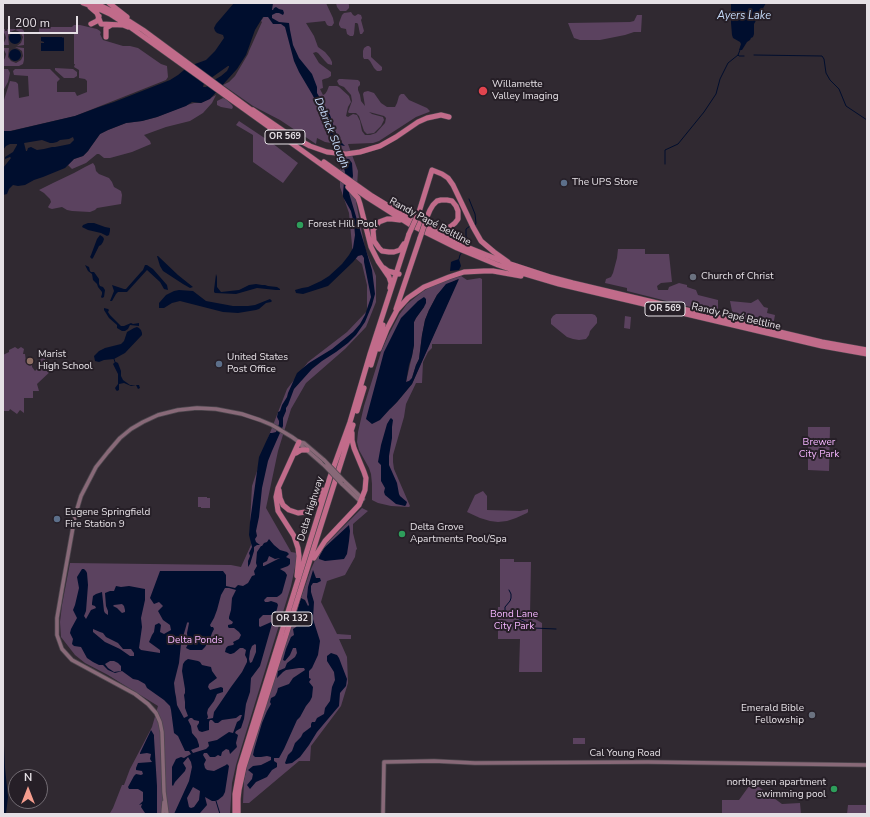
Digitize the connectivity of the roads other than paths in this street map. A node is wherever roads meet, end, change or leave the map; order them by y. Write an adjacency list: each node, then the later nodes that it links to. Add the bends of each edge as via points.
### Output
1 (83, 3): 4 (highway, via 94,9); 9 (highway, Randy Papé Beltline / OR 569, via 121,20)
2 (95, 3): 7 (highway, Randy Papé Beltline / OR 569)
3 (110, 4): 7 (highway)
4 (99, 16): 5 (highway); 6 (highway, via 101,24)
5 (92, 24)
6 (113, 24): 8 (highway, via 106,28); 9 (highway, via 126,26)
7 (143, 30): 10 (highway, Randy Papé Beltline / OR 569)
8 (106, 37)
9 (162, 49): 10 (highway, Randy Papé Beltline / OR 569)
10 (174, 55): 11 (highway, Randy Papé Beltline / OR 569)
11 (228, 95): 12 (highway, Randy Papé Beltline / OR 569); 14 (highway, Randy Papé Beltline / OR 569)
12 (246, 106): 13 (highway, via 300,141 318,149 350,154 380,146 427,118 441,115); 14 (highway, Randy Papé Beltline / OR 569)
13 (449, 117)
14 (343, 180): 15 (highway); 15 (highway, Randy Papé Beltline / OR 569)
15 (355, 189): 16 (highway, Randy Papé Beltline / OR 569); 19 (highway, via 371,248)
16 (408, 221): 17 (highway, via 385,219 377,223 373,230 374,241 382,251 397,251); 18 (highway, Randy Papé Beltline / OR 569); 24 (highway, bridge, via 430,227 443,229 455,223 459,213 454,203 447,200 437,201 433,205 427,217 420,238)
17 (411, 234): 20 (highway, Delta Highway / OR 132, bridge, via 432,170 450,180 481,241); 21 (highway, Delta Highway / OR 132)
18 (468, 250): 20 (highway, Randy Papé Beltline / OR 569); 22 (highway, Randy Papé Beltline / OR 569)
19 (383, 266): 21 (highway); 23 (highway, via 390,280)
20 (514, 266): 25 (highway, Randy Papé Beltline / OR 569, via 698,313)
21 (398, 274): 23 (highway, Delta Highway / OR 132); 27 (highway, Delta Highway / OR 132)
22 (530, 276): 24 (highway, via 493,271 456,274 415,293); 26 (highway, Randy Papé Beltline / OR 569, via 756,331)
23 (389, 297): 32 (highway, Delta Highway / OR 132)
24 (394, 316): 27 (highway)
25 (867, 350)
26 (867, 354)
27 (368, 372): 28 (highway, Delta Highway / OR 132)
28 (353, 426): 35 (highway, via 353,445 366,478); 36 (highway, Delta Highway / OR 132)
29 (299, 442): 30 (main road); 31 (highway); 33 (main road, bridge, via 304,443 324,460); 39 (main road, via 272,425 242,414 206,408 165,412 138,425 116,442 96,467 81,496 75,516 57,618 59,641 62,649 72,660 135,694 154,710 162,732)
30 (307, 450): 31 (highway, via 300,450); 33 (main road, bridge)
31 (293, 455): 34 (highway)
32 (330, 477): 34 (highway, via 316,504 308,511 300,513 289,510 282,503 279,494); 37 (highway, Delta Highway / OR 132)
33 (342, 482): 35 (main road)
34 (280, 483): 37 (highway, via 276,495 277,508 294,536 299,551)
35 (362, 500): 36 (highway, via 322,544)
36 (308, 567): 43 (highway, Delta Highway / OR 132, via 242,774)
37 (294, 595): 42 (highway, Delta Highway / OR 132, via 238,774)
38 (867, 765): 44 (main road, Cal Young Road, via 384,762)
39 (164, 792): 40 (main road); 41 (main road)
40 (163, 814)
41 (167, 814)
42 (234, 814)
43 (238, 814)
44 (383, 814)

